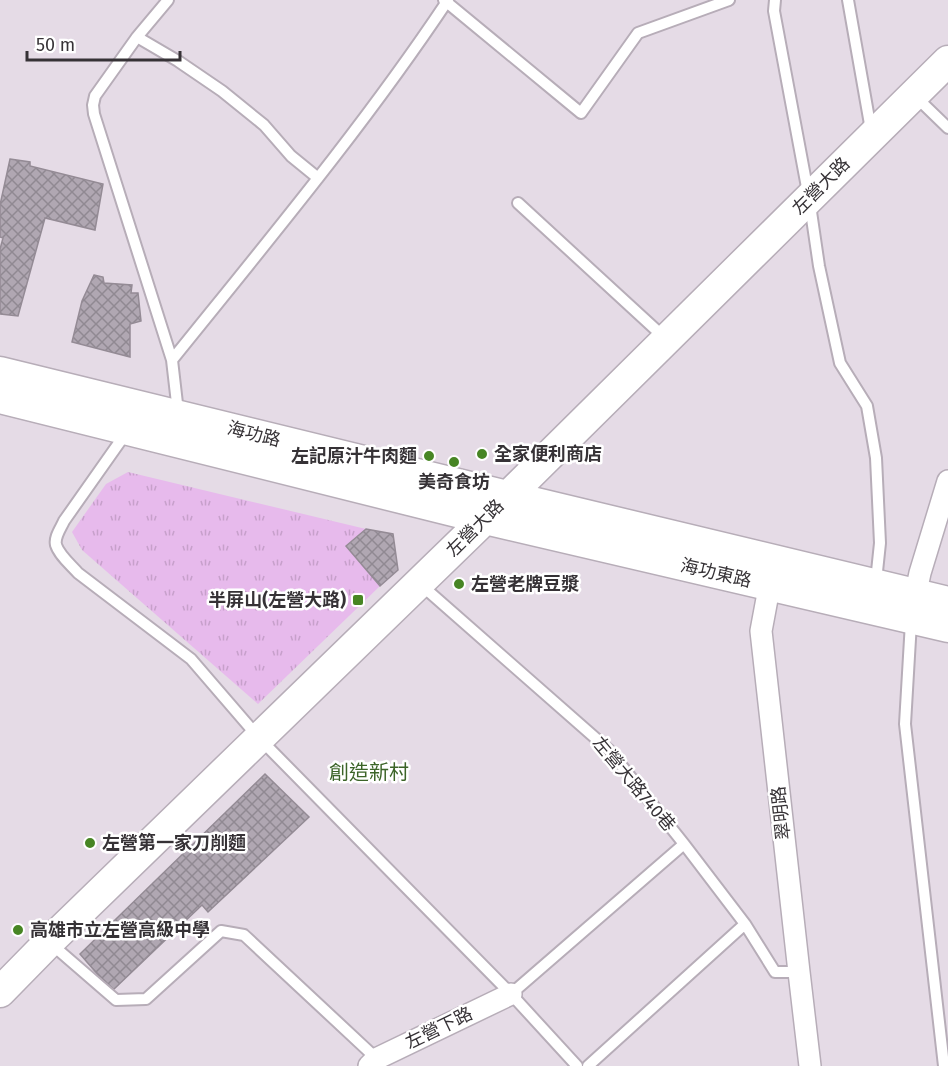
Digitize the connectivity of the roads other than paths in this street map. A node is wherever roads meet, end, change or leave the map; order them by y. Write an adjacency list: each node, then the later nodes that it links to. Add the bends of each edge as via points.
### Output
1 (168, 0): 6 (lane)
2 (729, 0): 5 (lane, via 638,33 581,113)
3 (775, 0): 12 (lane)
4 (848, 0): 10 (lane)
5 (446, 1): 11 (lane)
6 (137, 37): 11 (lane, via 222,91 264,125 291,156); 15 (lane, via 95,96 93,105)
7 (948, 61): 8 (street, 左營大路)
8 (914, 95): 9 (lane); 10 (street, 左營大路)
9 (948, 128)
10 (872, 136): 12 (street, 左營大路)
11 (318, 178): 15 (lane)
12 (809, 198): 14 (street, 左營大路); 25 (lane, via 840,363 867,406 876,458 880,543)
13 (518, 203): 14 (lane)
14 (666, 339): 21 (street, 左營大路)
15 (172, 360): 19 (lane)
16 (0, 372): 18 (street, 海功路)
17 (0, 398): 18 (street, 海功路)
18 (132, 417): 19 (street, 海功路); 29 (lane, via 64,521 56,544 78,573 191,659)
19 (176, 428): 21 (street, 海功路); 22 (street, 海功路)
20 (948, 481): 27 (street)
21 (507, 496): 22 (street, 左營大路); 23 (street, 海功東路)
22 (485, 519): 23 (street, 海功東路); 24 (street, 左營大路)
23 (772, 573): 25 (street, 海功東路); 33 (street, 翠明路, via 761,631)
24 (419, 583): 29 (street, 左營大路); 30 (lane, 左營大路740巷, via 609,750)
25 (872, 597): 27 (street, 海功東路)
26 (948, 602): 27 (street, 海功東路)
27 (913, 606): 28 (street, 海功東路); 40 (lane, via 905,724)
28 (948, 627)
29 (259, 738): 32 (street, 左營大路); 35 (lane)
30 (684, 844): 31 (lane, 左營大路740巷); 35 (lane)
31 (745, 924): 33 (lane, 左營大路740巷, via 775,972); 38 (lane)
32 (49, 942): 34 (street, 左營大路); 36 (lane, via 116,1000 146,999 221,931 244,935)
33 (798, 972): 39 (street, 翠明路)
34 (0, 992)
35 (511, 994): 36 (street, 左營下路); 37 (lane)
36 (376, 1064)
37 (577, 1066)
38 (588, 1066)
39 (810, 1066)
40 (944, 1066)

